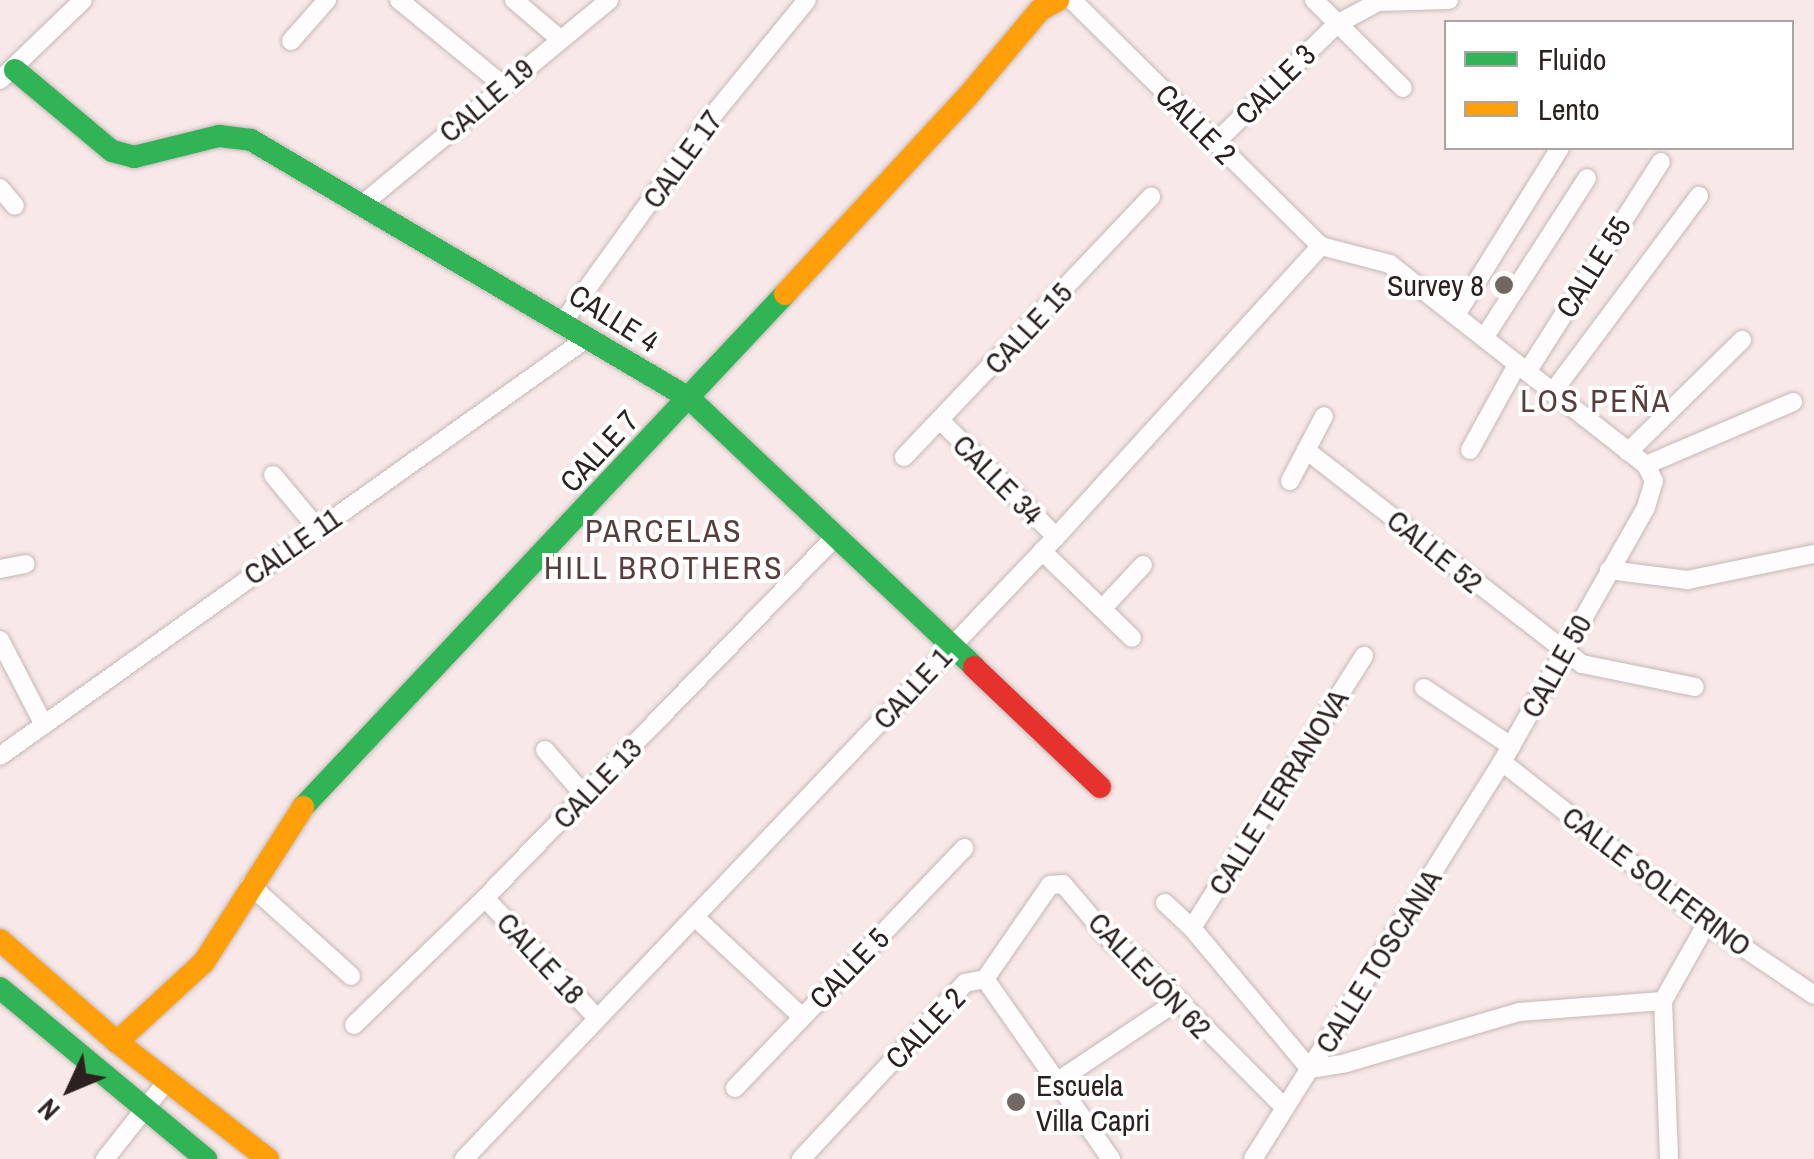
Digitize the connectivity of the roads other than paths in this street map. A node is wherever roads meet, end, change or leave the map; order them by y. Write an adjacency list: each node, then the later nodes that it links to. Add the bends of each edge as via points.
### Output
1 (83, 0): 14 (street)
2 (327, 0): 13 (street)
3 (398, 0): 15 (street)
4 (514, 0): 12 (street)
5 (609, 0): 12 (street, CALLE 19)
6 (807, 0): 28 (street, CALLE 17, via 705,125)
7 (1058, 0): 34 (main road, CALLE 7, via 1040,10)
8 (1072, 0): 17 (street, CALLE 2)
9 (1314, 0): 11 (street)
10 (1449, 0): 11 (street, CALLE 3, via 1378,2)
11 (1337, 24): 16 (street); 17 (street, CALLE 3)
12 (560, 40): 15 (street, CALLE 19)
13 (291, 41)
14 (7, 75): 24 (main road, CALLE 4, via 112,151 134,157 219,136 251,140)
15 (502, 85): 24 (street, CALLE 19)
16 (1403, 88)
17 (1215, 144): 26 (street, CALLE 2)
18 (1559, 150): 27 (street)
19 (1660, 162): 32 (street, CALLE 55)
20 (1587, 178): 29 (street)
21 (0, 188): 25 (street)
22 (1699, 196): 33 (street)
23 (1151, 198): 37 (street, CALLE 15)
24 (364, 203): 28 (main road, CALLE 4)
25 (15, 206)
26 (1321, 246): 27 (street, via 1390,264); 47 (street, CALLE 1)
27 (1456, 315): 29 (street)
28 (563, 322): 30 (main road, CALLE 4)
29 (1484, 338): 32 (street)
30 (586, 339): 34 (main road, CALLE 4); 45 (street, CALLE 11)
31 (1742, 340): 40 (street)
32 (1522, 369): 33 (street); 39 (street, CALLE 55)
33 (1552, 393): 40 (street)
34 (690, 398): 46 (main road, CALLE 4); 68 (main road, CALLE 7, via 296,814)
35 (1793, 402): 42 (street)
36 (1324, 416): 38 (street)
37 (940, 420): 41 (street, CALLE 15); 47 (street, CALLE 34)
38 (1306, 450): 44 (street); 57 (street, CALLE 52)
39 (1470, 450)
40 (1628, 452): 42 (street)
41 (904, 457)
42 (1646, 465): 52 (street, CALLE 50, via 1654,481 1646,506)
43 (273, 475): 45 (street)
44 (1290, 481)
45 (318, 529): 61 (street, CALLE 11)
46 (836, 536): 56 (main road, CALLE 4); 66 (street, CALLE 13)
47 (1049, 544): 53 (street, CALLE 34); 56 (street, CALLE 1)
48 (1814, 554): 52 (street, via 1687,580)
49 (26, 564): 51 (street)
50 (1144, 565): 53 (street)
51 (0, 570)
52 (1609, 570): 57 (street, CALLE 50)
53 (1102, 609): 54 (street, CALLE 34)
54 (1132, 638)
55 (0, 640): 61 (street)
56 (953, 645): 65 (main road, CALLE 4); 71 (street, CALLE 1)
57 (1564, 652): 59 (street, CALLE 52, via 1582,664); 63 (street, CALLE 50)
58 (1364, 656): 73 (street, CALLE TERRANOVA)
59 (1695, 687)
60 (1424, 688): 63 (street, CALLE SOLFERINO)
61 (44, 723): 64 (street, CALLE 11)
62 (545, 750): 66 (street)
63 (1507, 754): 72 (street, CALLE SOLFERINO); 85 (street, CALLE TOSCANIA)
64 (0, 756)
65 (1100, 788)
66 (585, 796): 69 (street, CALLE 13)
67 (964, 848): 81 (street, CALLE 5)
68 (250, 885): 75 (street); 84 (main road, CALLE 7, via 204,962)
69 (485, 898): 82 (street, CALLE 18); 83 (street, CALLE 13)
70 (1164, 904): 73 (street)
71 (696, 918): 81 (street); 82 (street, CALLE 1)
72 (1708, 923): 78 (street, CALLE SOLFERINO); 80 (street)
73 (1192, 928): 85 (street)
74 (0, 940): 84 (main road)
75 (350, 976)
76 (985, 979): 79 (street, CALLEJÓN 62, via 1050,886 1063,884 1113,944); 87 (street, CALLE 2); 95 (street, CALLE 2, via 965,982)
77 (0, 988): 90 (main road)
78 (1814, 996)
79 (1179, 1000): 87 (street); 89 (street, CALLEJÓN 62)
80 (1663, 1001): 85 (street, via 1519,1012); 98 (street)
81 (802, 1017): 88 (street, CALLE 5)
82 (598, 1018): 94 (street, CALLE 1)
83 (354, 1025)
84 (117, 1042): 86 (main road)
85 (1310, 1068): 89 (street, CALLE TOSCANIA)
86 (167, 1081): 90 (street); 93 (main road)
87 (1055, 1083): 96 (street, CALLE 2)
88 (735, 1088)
89 (1283, 1106): 97 (street, CALLE TOSCANIA)
90 (145, 1109): 91 (street); 92 (main road)
91 (105, 1159)
92 (206, 1159)
93 (268, 1159)
94 (464, 1159)
95 (801, 1159)
96 (1111, 1159)
97 (1254, 1159)
98 (1669, 1159)

